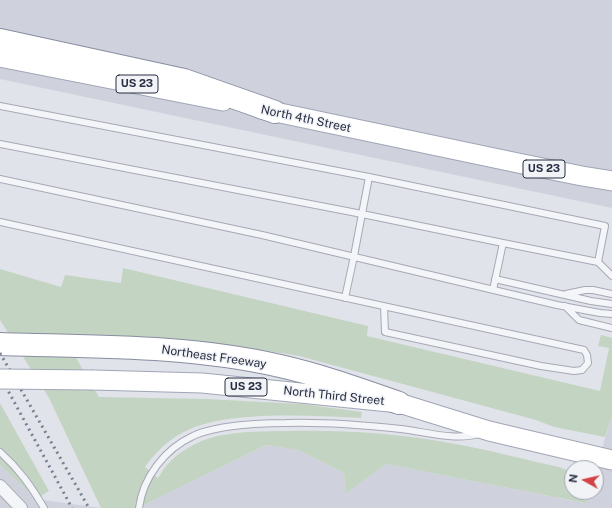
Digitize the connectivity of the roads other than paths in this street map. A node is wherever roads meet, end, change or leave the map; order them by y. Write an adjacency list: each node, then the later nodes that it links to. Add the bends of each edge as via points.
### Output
1 (0, 40): 4 (highway, via 184,80)
2 (0, 57): 4 (main road, North 4th Street / US 23)
3 (0, 106): 6 (lane)
4 (275, 112): 8 (main road, North 4th Street / US 23)
5 (0, 144): 9 (lane)
6 (369, 176): 9 (lane); 13 (lane, via 605,226)
7 (0, 180): 12 (lane)
8 (612, 181)
9 (362, 214): 11 (lane); 12 (lane)
10 (0, 222): 19 (lane)
11 (503, 243): 13 (lane); 15 (lane)
12 (354, 256): 16 (lane); 19 (lane)
13 (598, 262): 14 (lane)
14 (610, 274)
15 (495, 278): 16 (lane); 18 (lane)
16 (493, 290): 22 (lane)
17 (612, 294): 18 (lane, via 585,290)
18 (564, 295): 20 (lane)
19 (345, 298): 21 (lane)
20 (612, 304)
21 (384, 306): 21 (lane, via 584,350 588,363 582,370 574,371 541,366 385,332)
22 (565, 306): 23 (lane); 24 (lane, via 579,320)
23 (612, 314)
24 (612, 328)
25 (0, 344): 27 (highway, Northeast Freeway, via 197,352 280,366)
26 (0, 379): 27 (main road, North Third Street / US 23, bridge, via 202,382)
27 (398, 402): 28 (main road, North Third Street / US 23)
28 (489, 431): 30 (main road, North Third Street / US 23); 34 (lane, via 473,436 454,436 354,424 309,422 240,425 212,430 174,447 156,466 146,483)
29 (0, 452): 33 (lane, via 30,485)
30 (612, 460)
31 (0, 486): 32 (street)
32 (21, 508)
33 (44, 508)
34 (139, 508)

